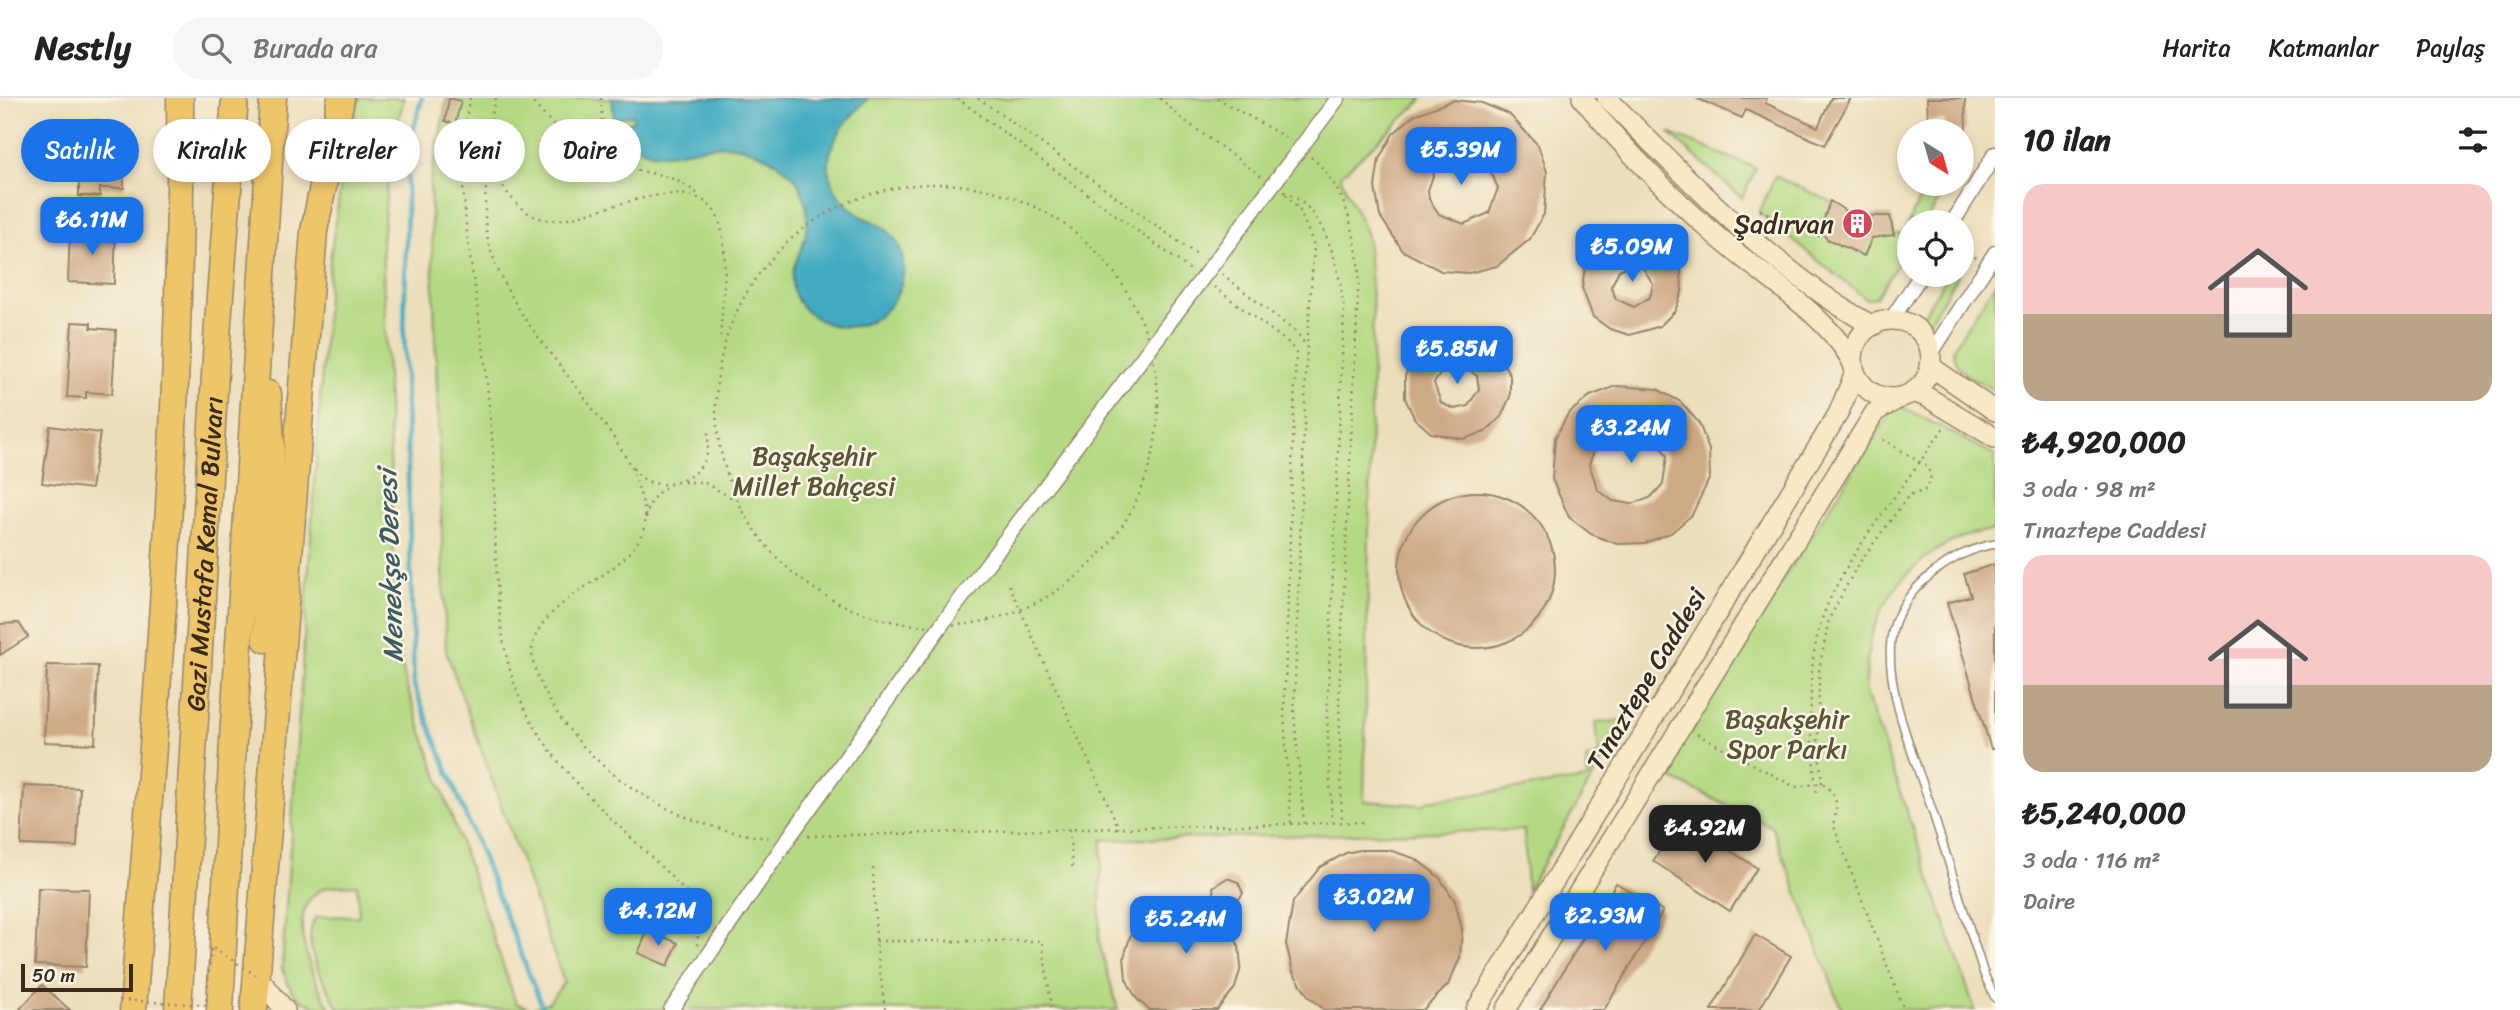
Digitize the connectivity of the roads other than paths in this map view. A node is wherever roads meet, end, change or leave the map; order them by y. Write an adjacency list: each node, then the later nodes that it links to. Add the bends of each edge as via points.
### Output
1 (180, 98): 10 (highway)
2 (195, 98): 10 (highway)
3 (235, 98): 27 (highway, Gazi Mustafa Kemal Bulvarı)
4 (273, 98): 13 (highway, Gazi Mustafa Kemal Bulvarı)
5 (341, 98): 23 (highway, via 314,232)
6 (1338, 98): 31 (street, via 942,624)
7 (1582, 98): 17 (street, via 1647,174 1832,332)
8 (1607, 98): 15 (street, via 1743,228 1846,312)
9 (1995, 154): 11 (street)
10 (181, 206): 22 (highway, via 167,522)
11 (1960, 210)
12 (1995, 253): 16 (street)
13 (261, 270): 23 (highway, via 271,443); 28 (highway, Gazi Mustafa Kemal Bulvarı)
14 (1911, 287): 15 (street)
15 (1882, 323): 16 (street, via 1911,326 1920,333); 17 (street, via 1859,339)
16 (1930, 360): 18 (street, via 1920,385); 19 (street)
17 (1854, 368): 18 (street, via 1861,383 1879,396); 32 (street, Tınaztepe Caddesi, via 1838,414)
18 (1907, 394): 20 (street, via 1927,397); 33 (street, Tınaztepe Caddesi, via 1875,412)
19 (1995, 411)
20 (1995, 438)
21 (1995, 544): 24 (lane, via 1953,561 1917,587 1902,607 1890,650 1900,712)
22 (145, 849): 25 (highway); 26 (highway)
23 (256, 975): 29 (highway); 30 (street)
24 (1995, 998)
25 (126, 1005)
26 (149, 1010)
27 (178, 1010)
28 (220, 1010)
29 (254, 1010)
30 (285, 1010)
31 (671, 1010)
32 (1476, 1010)
33 (1506, 1010)

